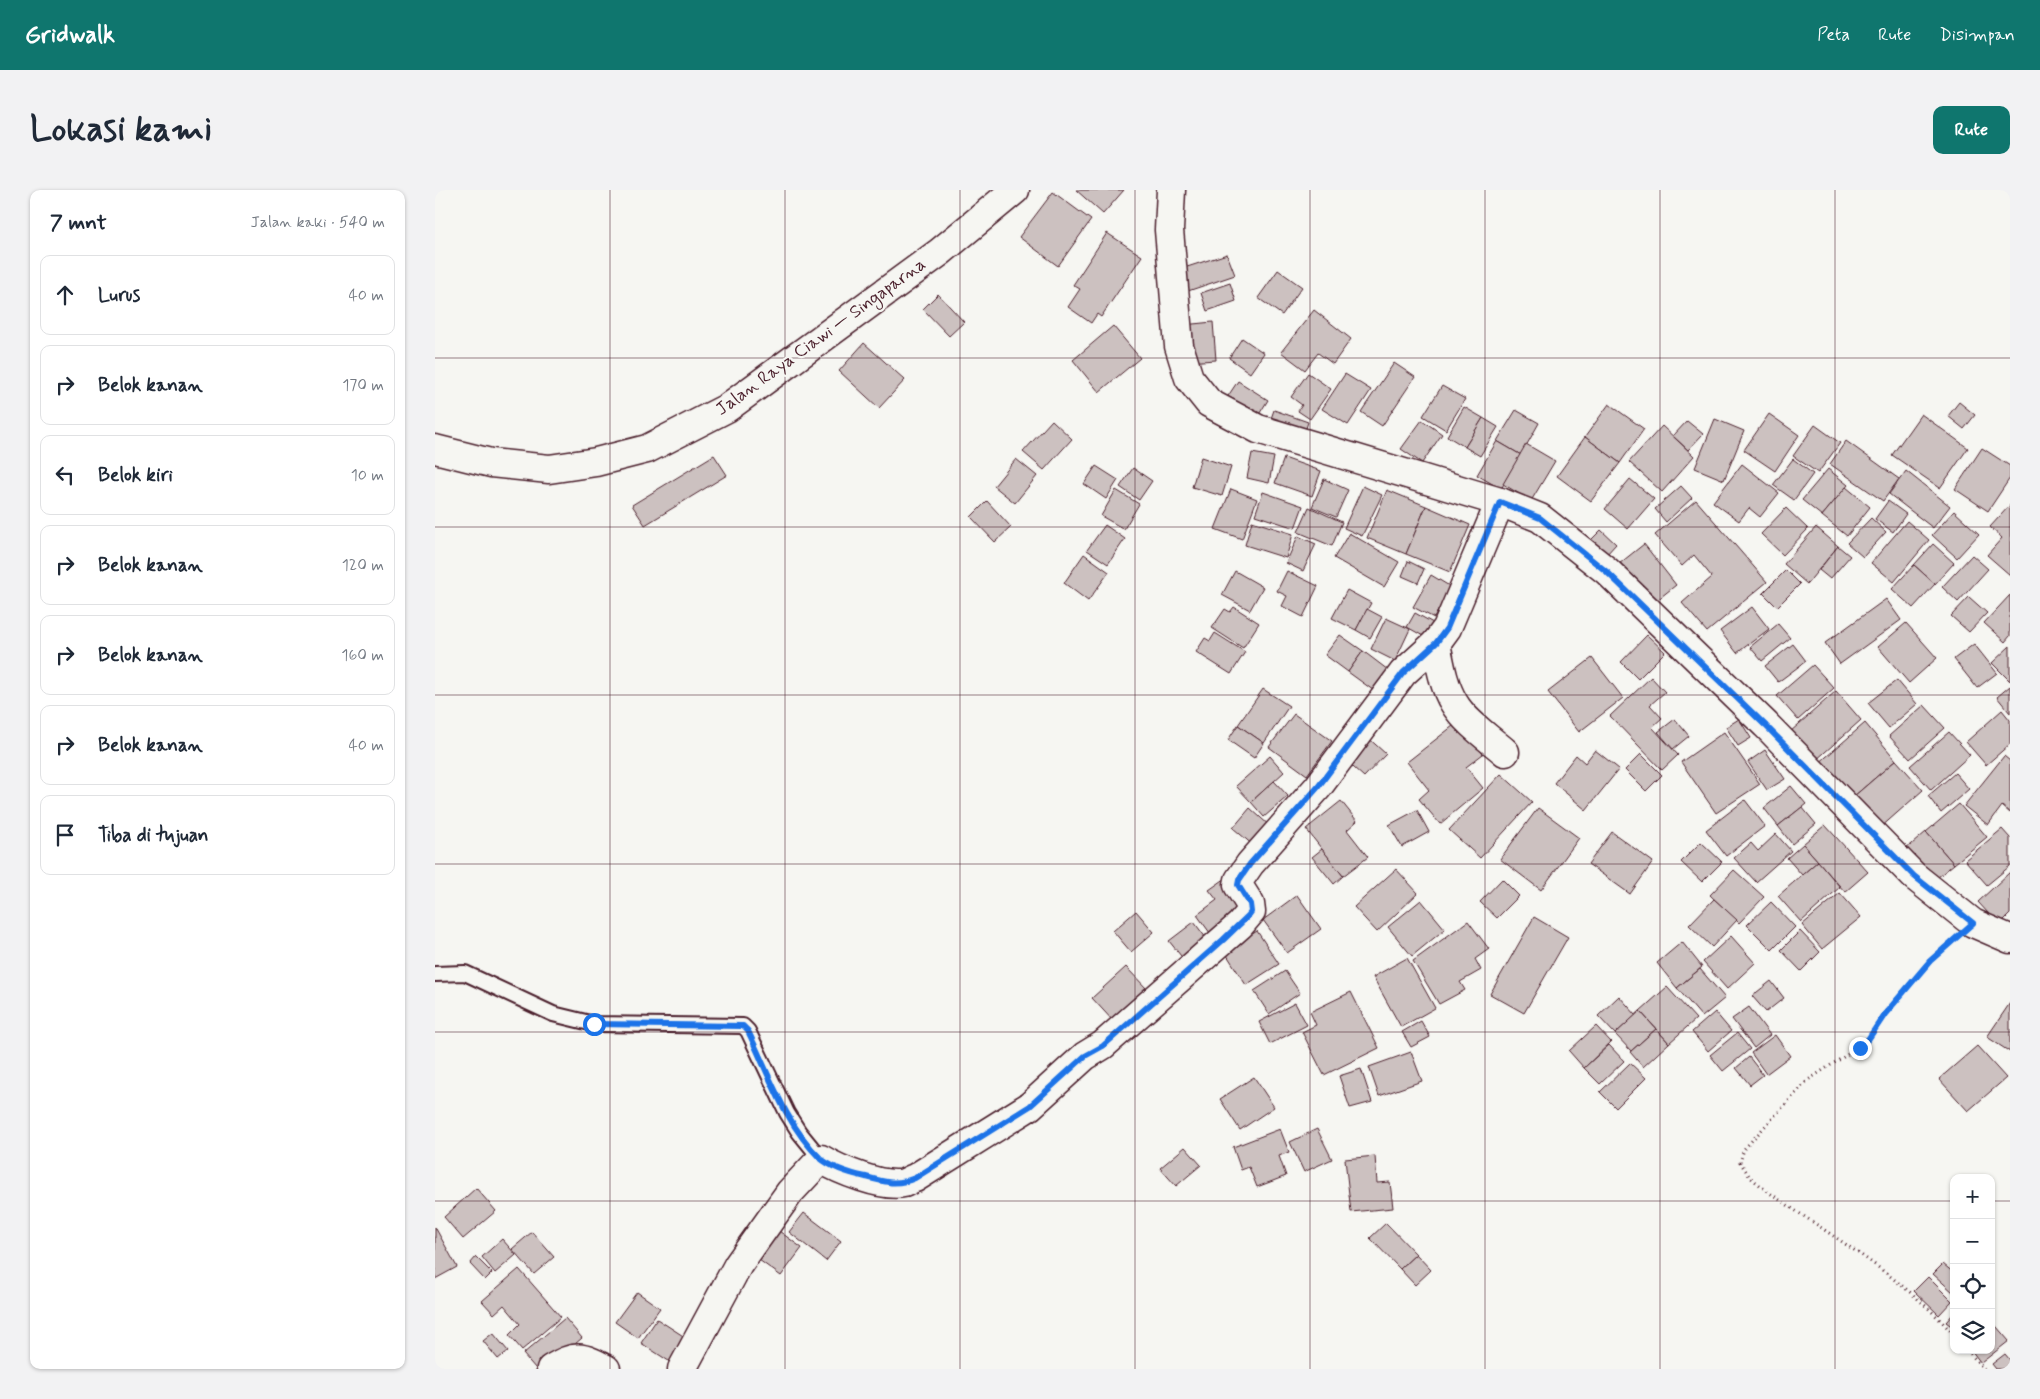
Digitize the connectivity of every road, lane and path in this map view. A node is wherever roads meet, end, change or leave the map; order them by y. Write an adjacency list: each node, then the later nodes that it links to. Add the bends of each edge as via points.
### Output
1 (1015, 190): 3 (street, Jalan Raya Ciawi — Singaparna, via 940,252 727,408 647,449 596,462 549,469 491,463)
2 (1171, 190): 4 (street, via 1169,230 1179,346 1189,378 1209,403 1258,429)
3 (435, 449)
4 (1500, 502): 5 (street, via 1447,628); 7 (street, via 1540,518 1607,572 1914,876)
5 (1436, 643): 6 (street, via 1443,678 1454,704); 10 (street, via 1403,673 1318,787 1250,864 1238,882 1250,904 1248,916 1103,1046 1085,1056 1030,1106 903,1183 890,1184 862,1176)
6 (1505, 752)
7 (1973, 923): 8 (street); 11 (path, via 1930,961 1885,1014 1865,1044 1808,1080 1744,1149 1740,1162 1750,1177 1767,1191 1895,1280)
8 (2010, 939)
9 (435, 974): 10 (lane, via 465,973 553,1014 594,1024 743,1026 787,1113)
10 (821, 1159): 15 (street, via 791,1192 738,1264)
11 (1950, 1330)
12 (1971, 1354): 16 (path)
13 (551, 1369): 14 (street, via 578,1357)
14 (606, 1369)
15 (682, 1369)
16 (1984, 1369)

